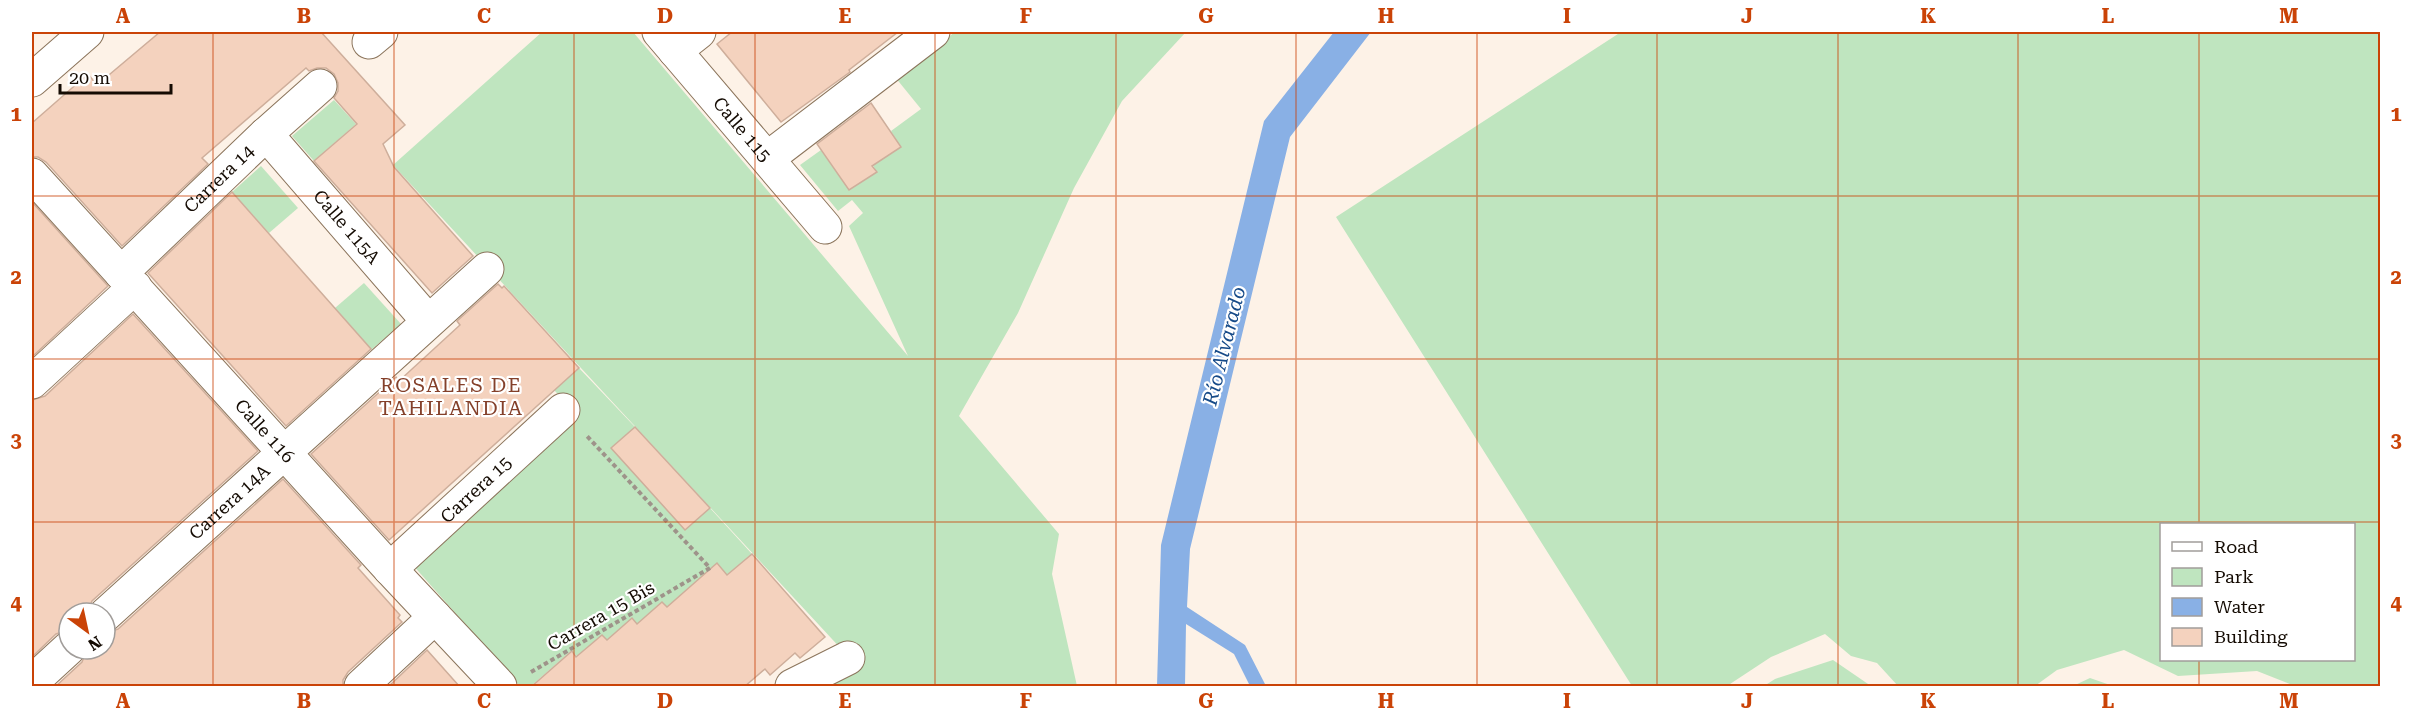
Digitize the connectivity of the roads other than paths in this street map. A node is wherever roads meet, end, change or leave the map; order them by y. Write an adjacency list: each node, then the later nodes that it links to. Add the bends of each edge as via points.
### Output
1 (87, 32): 4 (street)
2 (933, 32): 7 (street)
3 (678, 38): 7 (street, Calle 115)
4 (32, 80)
5 (320, 86): 6 (street, Carrera 14)
6 (266, 134): 11 (street, Carrera 14); 12 (street, Calle 115A)
7 (768, 158): 9 (street, Calle 115)
8 (32, 175): 11 (street, Calle 116)
9 (825, 227)
10 (487, 269): 12 (street, Carrera 14A)
11 (128, 280): 13 (street, Carrera 14); 15 (street, Calle 116)
12 (429, 321): 15 (street, Carrera 14A)
13 (32, 382)
14 (563, 410): 16 (street, Carrera 15)
15 (284, 451): 16 (street, Calle 116); 17 (street, Carrera 14A)
16 (390, 569): 18 (street, Calle 116)
17 (117, 604)
18 (435, 617): 21 (street, Calle 116); 23 (street)
19 (848, 658): 24 (street)
20 (57, 659): 22 (street)
21 (513, 681)
22 (32, 682)
23 (361, 687)
24 (792, 687)

